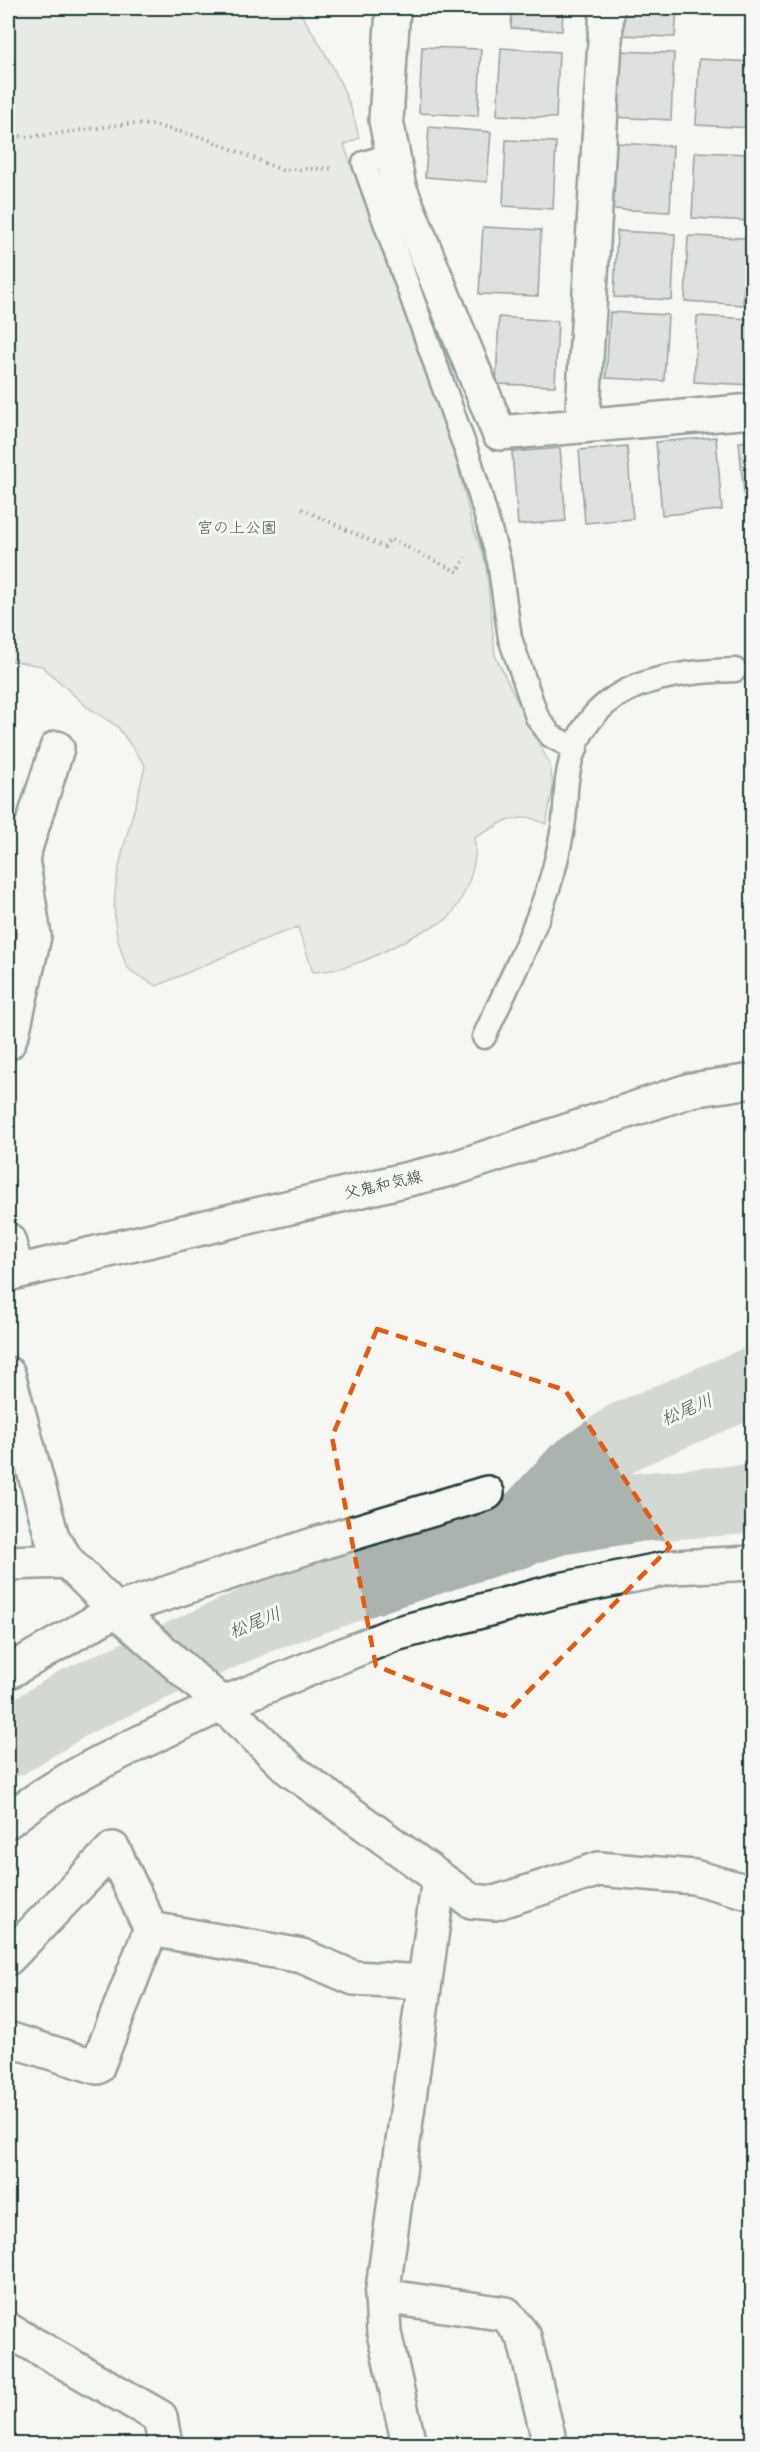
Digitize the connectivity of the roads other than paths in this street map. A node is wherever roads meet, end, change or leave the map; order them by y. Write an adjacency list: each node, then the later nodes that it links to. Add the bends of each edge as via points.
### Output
1 (393, 8): 3 (street, via 386,120)
2 (607, 8): 5 (street)
3 (378, 159): 5 (street, via 399,187 499,433); 8 (lane, via 499,561 510,638 537,717 551,736)
4 (753, 411): 5 (street)
5 (582, 426)
6 (735, 670): 8 (lane, via 692,671 619,693 588,720)
7 (57, 748): 10 (street, via 22,858 34,936)
8 (576, 749): 9 (lane, via 568,774 564,822 554,869 539,915)
9 (484, 1037)
10 (8, 1043)
11 (753, 1081): 13 (street, 父鬼和気線, via 692,1090 455,1168)
12 (8, 1240): 13 (street)
13 (12, 1272)
14 (8, 1374): 16 (street, via 52,1537)
15 (487, 1493): 19 (street, via 316,1544)
16 (67, 1561): 17 (street); 19 (street)
17 (8, 1563)
18 (753, 1563): 21 (street, via 674,1567 527,1599 395,1634)
19 (123, 1617): 20 (street); 21 (street)
20 (8, 1672)
21 (213, 1696): 22 (street, via 24,1807); 23 (street, via 292,1771)
22 (8, 1821)
23 (439, 1878): 24 (street, via 471,1901 495,1903 599,1869 694,1877); 27 (street)
24 (753, 1893)
25 (151, 1929): 26 (street, via 113,1849); 27 (street, via 302,1956 354,1978); 28 (street, via 97,2067)
26 (8, 1958)
27 (425, 1982): 29 (street)
28 (8, 2039)
29 (382, 2296): 32 (street, via 384,2333); 33 (street, via 506,2314 524,2337)
30 (8, 2330): 31 (street, via 160,2417)
31 (165, 2445)
32 (409, 2445)
33 (550, 2445)

